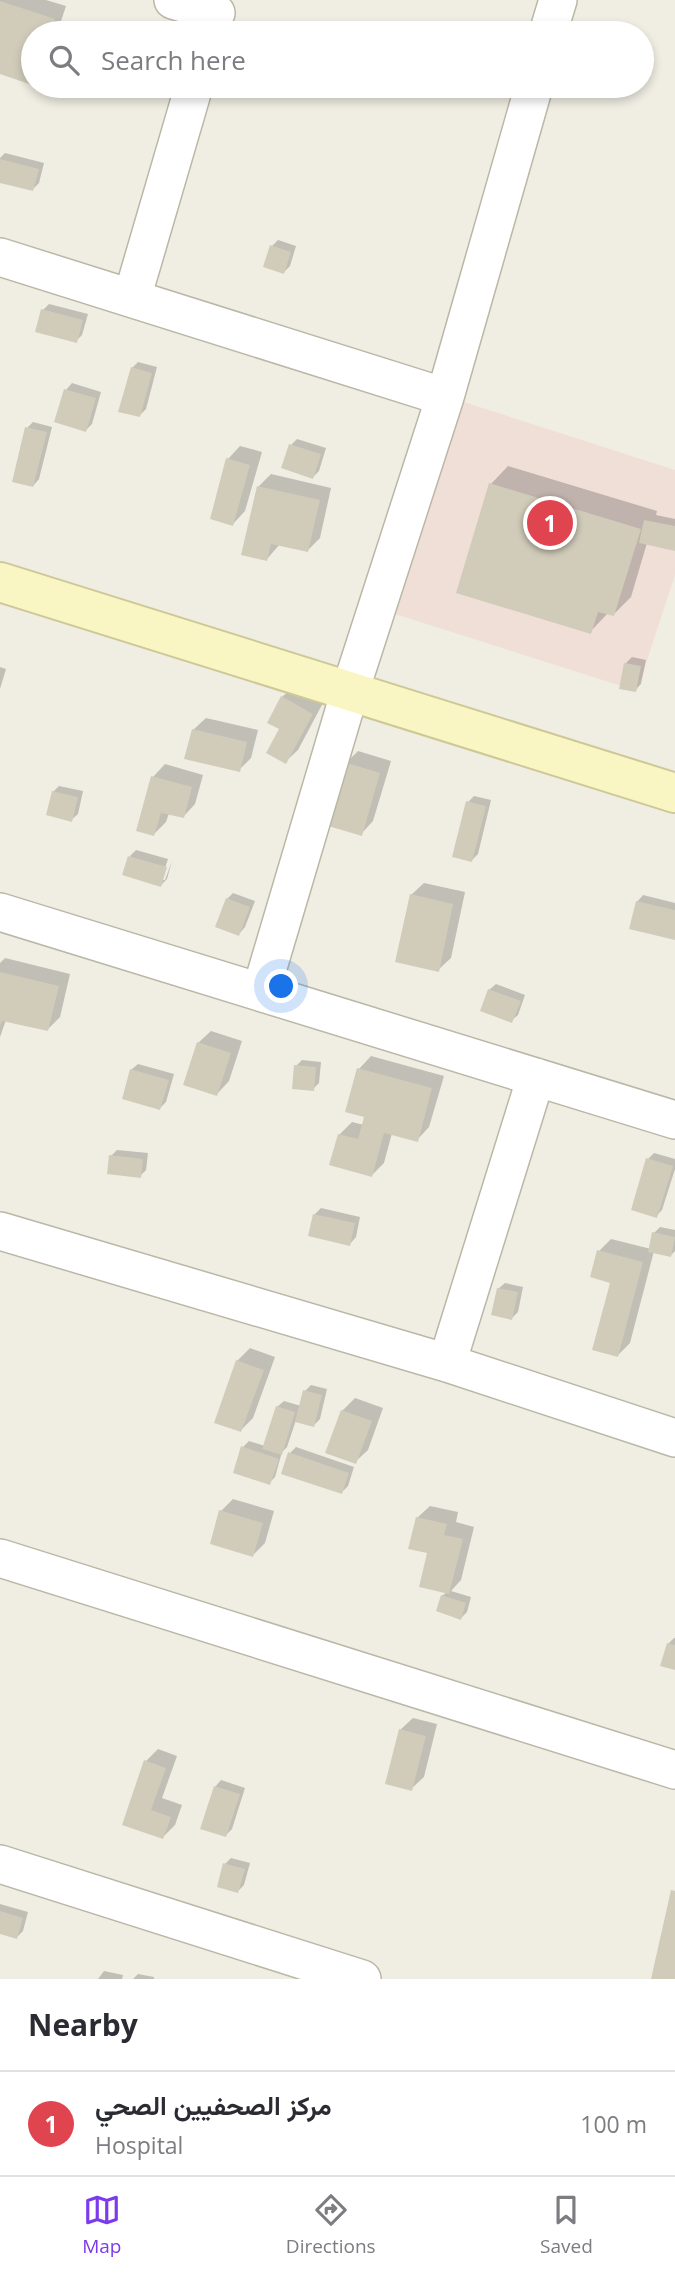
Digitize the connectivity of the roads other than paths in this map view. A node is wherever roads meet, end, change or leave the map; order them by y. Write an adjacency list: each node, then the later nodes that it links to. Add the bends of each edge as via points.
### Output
1 (173, 0): 3 (street)
2 (558, 0): 4 (street)
3 (215, 16)
4 (552, 21)
5 (190, 98): 8 (street)
6 (531, 98): 9 (street)
7 (0, 257): 8 (street)
8 (132, 298): 9 (street)
9 (445, 397): 11 (street)
10 (0, 582): 11 (street)
11 (350, 691): 12 (street); 14 (street)
12 (675, 793)
13 (0, 912): 14 (street)
14 (261, 991): 15 (street)
15 (536, 1077): 16 (street); 18 (street)
16 (675, 1120)
17 (0, 1231): 18 (street)
18 (447, 1363): 19 (street)
19 (675, 1438)
20 (0, 1558): 21 (street)
21 (675, 1770)
22 (0, 1864): 23 (street)
23 (362, 1979)

